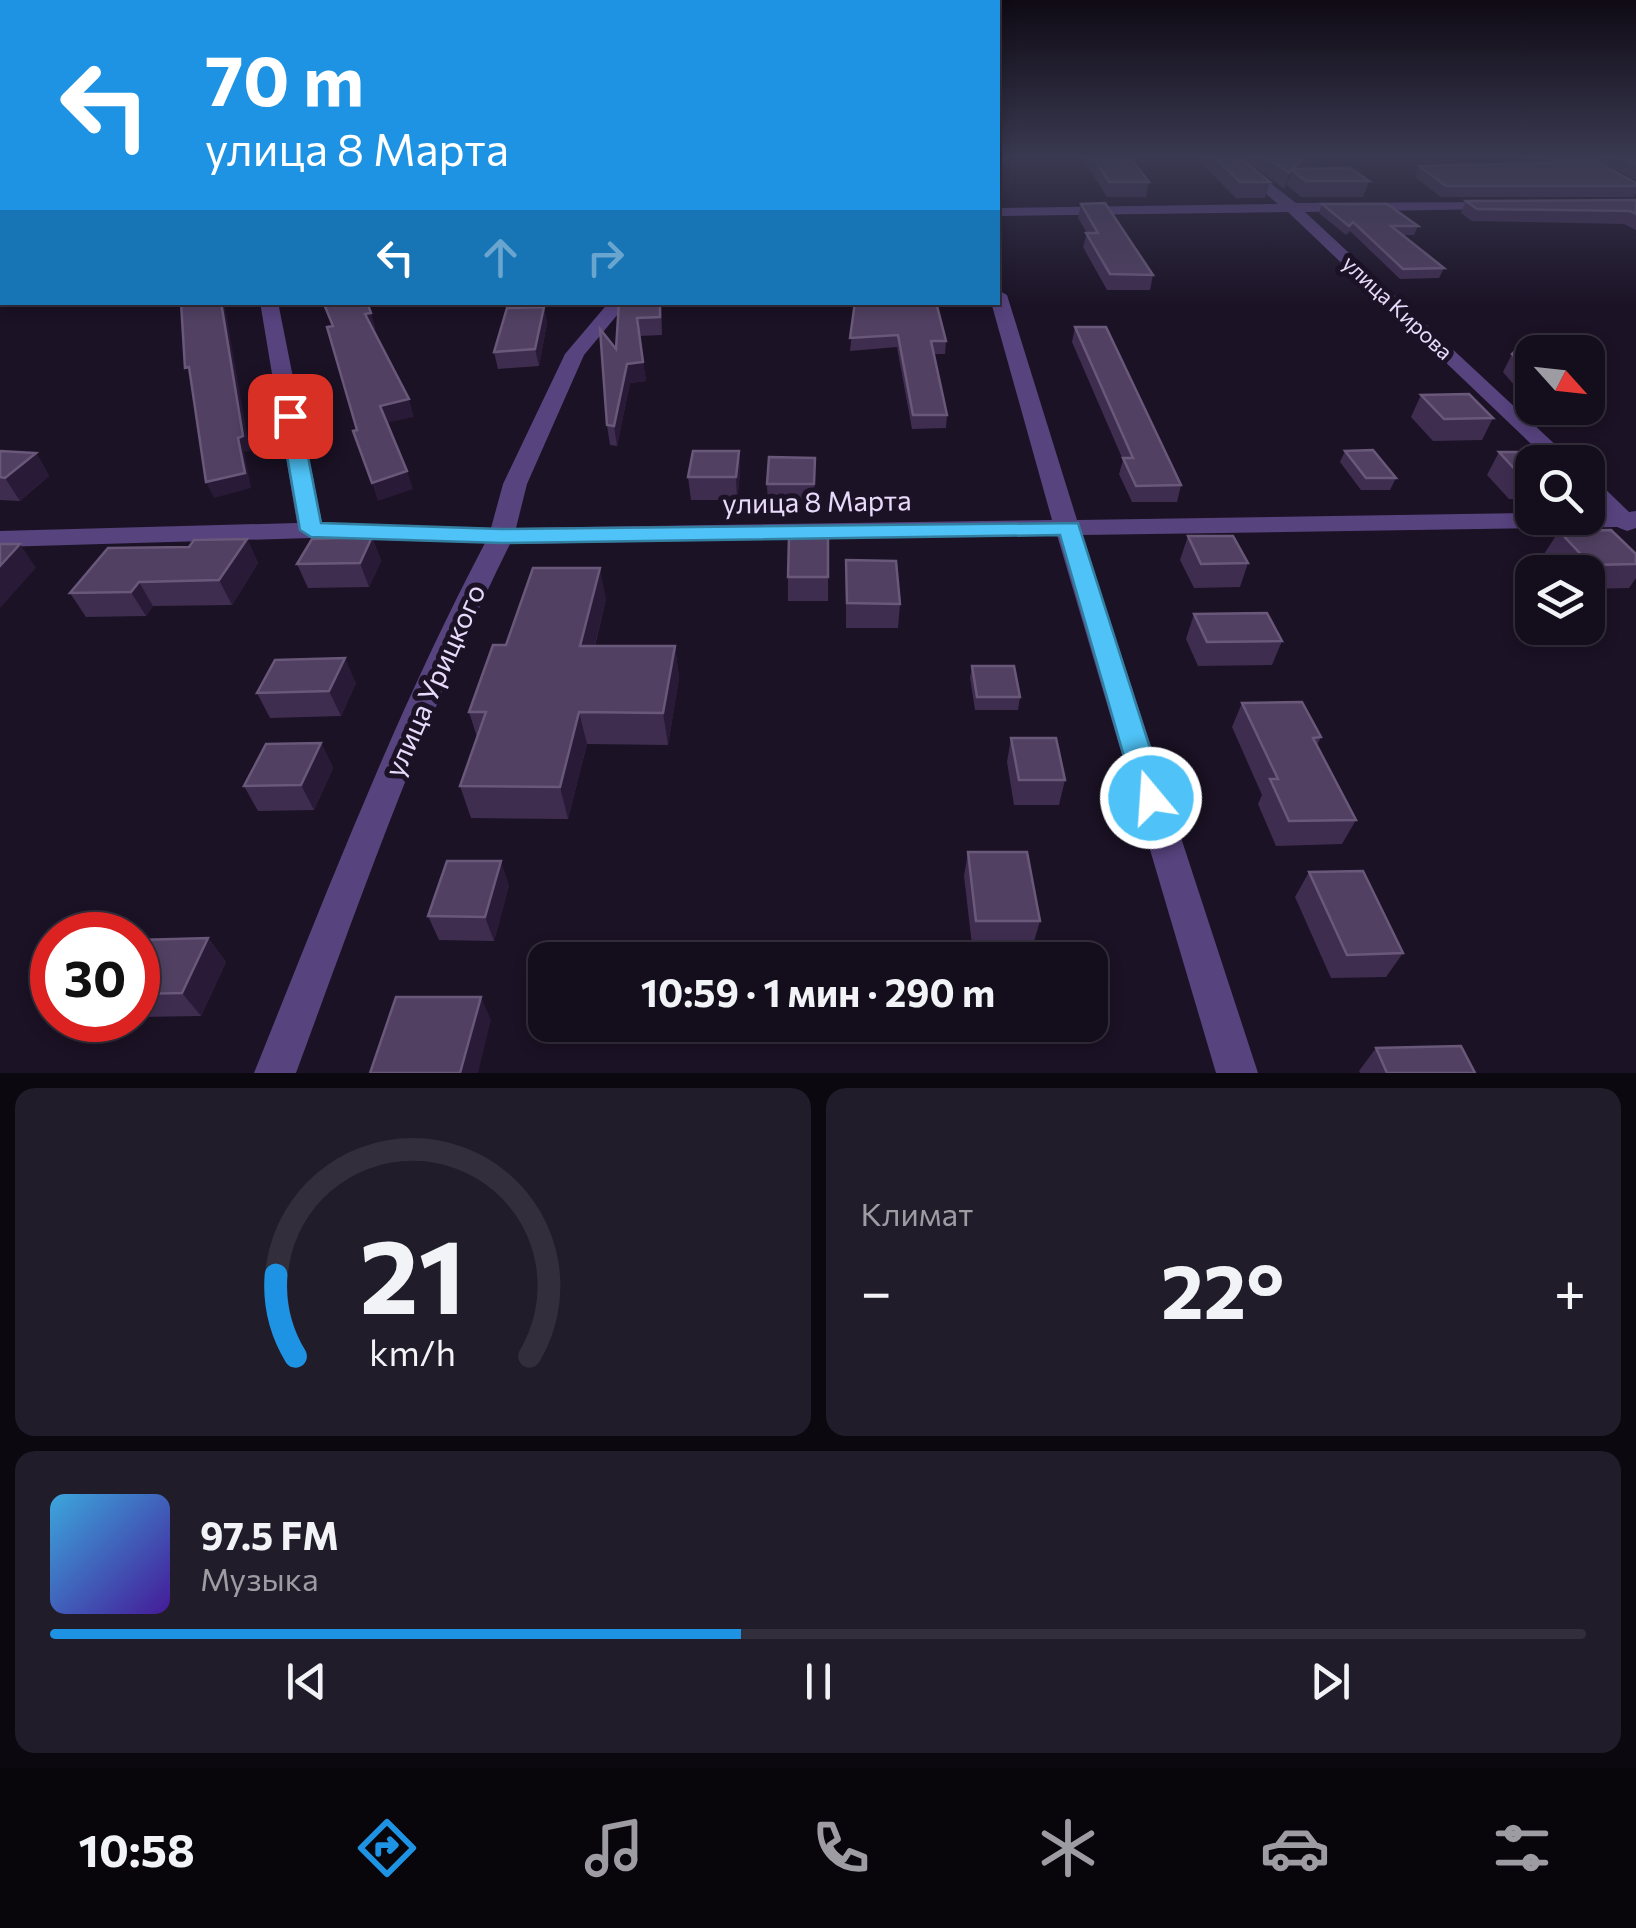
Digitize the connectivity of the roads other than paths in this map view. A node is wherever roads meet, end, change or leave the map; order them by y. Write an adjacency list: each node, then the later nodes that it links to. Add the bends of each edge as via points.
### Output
1 (1203, 207): 3 (street)
2 (1291, 207): 7 (street, улица Кирова)
3 (1000, 212)
4 (1000, 301): 10 (street)
5 (270, 305): 11 (street)
6 (616, 305): 12 (street, улица Урицкого, via 575,354 514,484)
7 (1545, 445)
8 (1605, 500): 9 (street)
9 (1632, 523): 10 (street, улица 8 Марта)
10 (1070, 528): 12 (street, улица 8 Марта); 15 (street)
11 (311, 530): 12 (street, улица 8 Марта); 13 (street, улица 8 Марта)
12 (501, 536): 14 (street, улица Урицкого, via 401,750)
13 (0, 539)
14 (275, 1073)
15 (1237, 1073)

